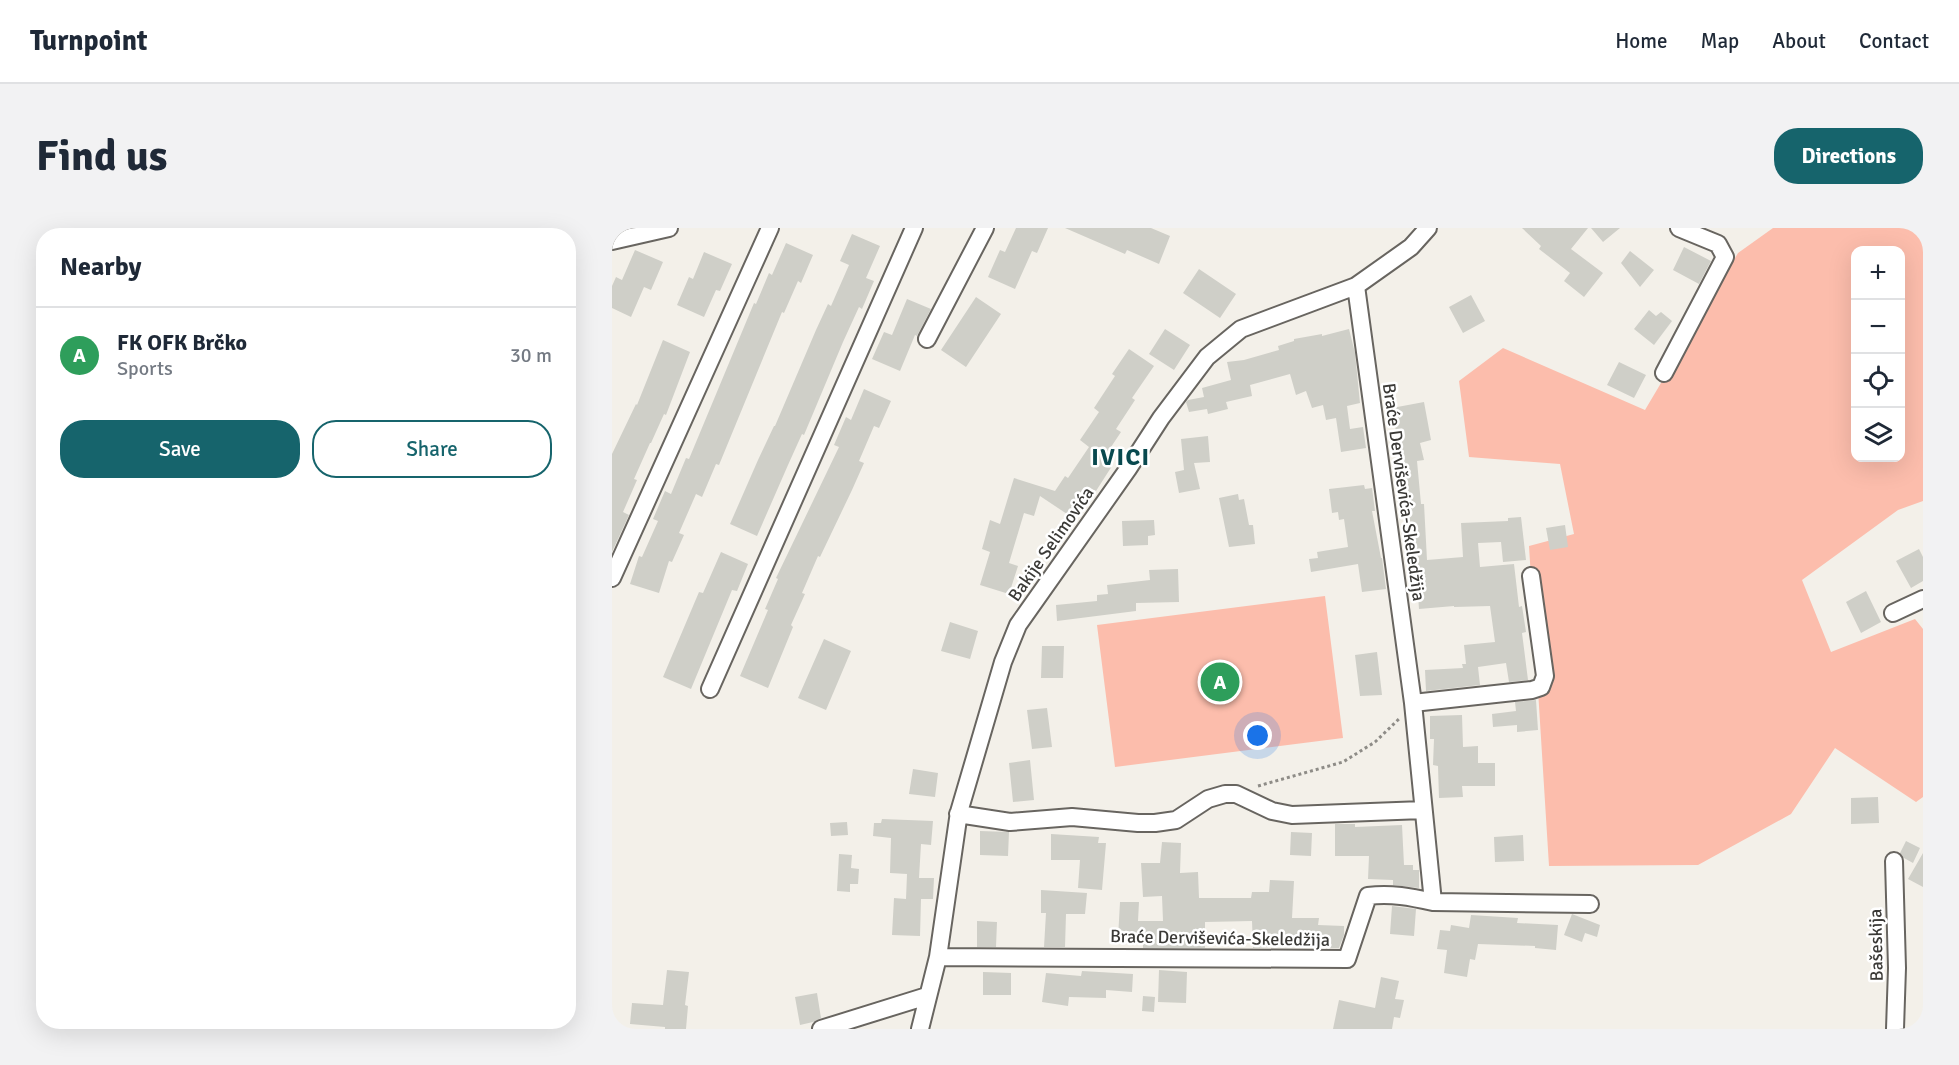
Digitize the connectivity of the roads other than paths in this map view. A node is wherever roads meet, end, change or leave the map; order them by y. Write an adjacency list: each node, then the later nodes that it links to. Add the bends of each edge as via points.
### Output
1 (669, 228): 7 (street)
2 (770, 228): 12 (street)
3 (914, 228): 15 (street)
4 (985, 228): 9 (street)
5 (1428, 228): 8 (street, Bakije Selimovića, via 1411,247)
6 (1679, 228): 10 (street, via 1719,244 1725,256)
7 (612, 241)
8 (1356, 286): 16 (street, Braće Derviševića-Skeledžija); 18 (street, Bakije Selimovića, via 1241,329 1195,371 1018,625 1003,662)
9 (927, 339)
10 (1664, 373)
11 (1531, 576): 16 (street, via 1545,676 1541,687)
12 (612, 578)
13 (1923, 599): 14 (street)
14 (1893, 613)
15 (710, 689)
16 (1413, 703): 17 (street, Braće Derviševića-Skeledžija)
17 (1423, 810): 18 (street, via 1292,815 1272,811 1236,794 1217,795 1176,820 1155,823 1072,817 1010,822); 20 (street, Braće Derviševića-Skeledžija)
18 (958, 814): 22 (street, Bakije Selimovića)
19 (1894, 861): 26 (street, Bašeskija)
20 (1433, 902): 21 (street); 22 (street, Braće Derviševića-Skeledžija, via 1403,895 1368,896 1347,959)
21 (1590, 904)
22 (938, 957): 23 (street, Bakije Selimovića)
23 (927, 996): 24 (street); 25 (street, Bakije Selimovića)
24 (821, 1029)
25 (920, 1029)
26 (1895, 1029)

